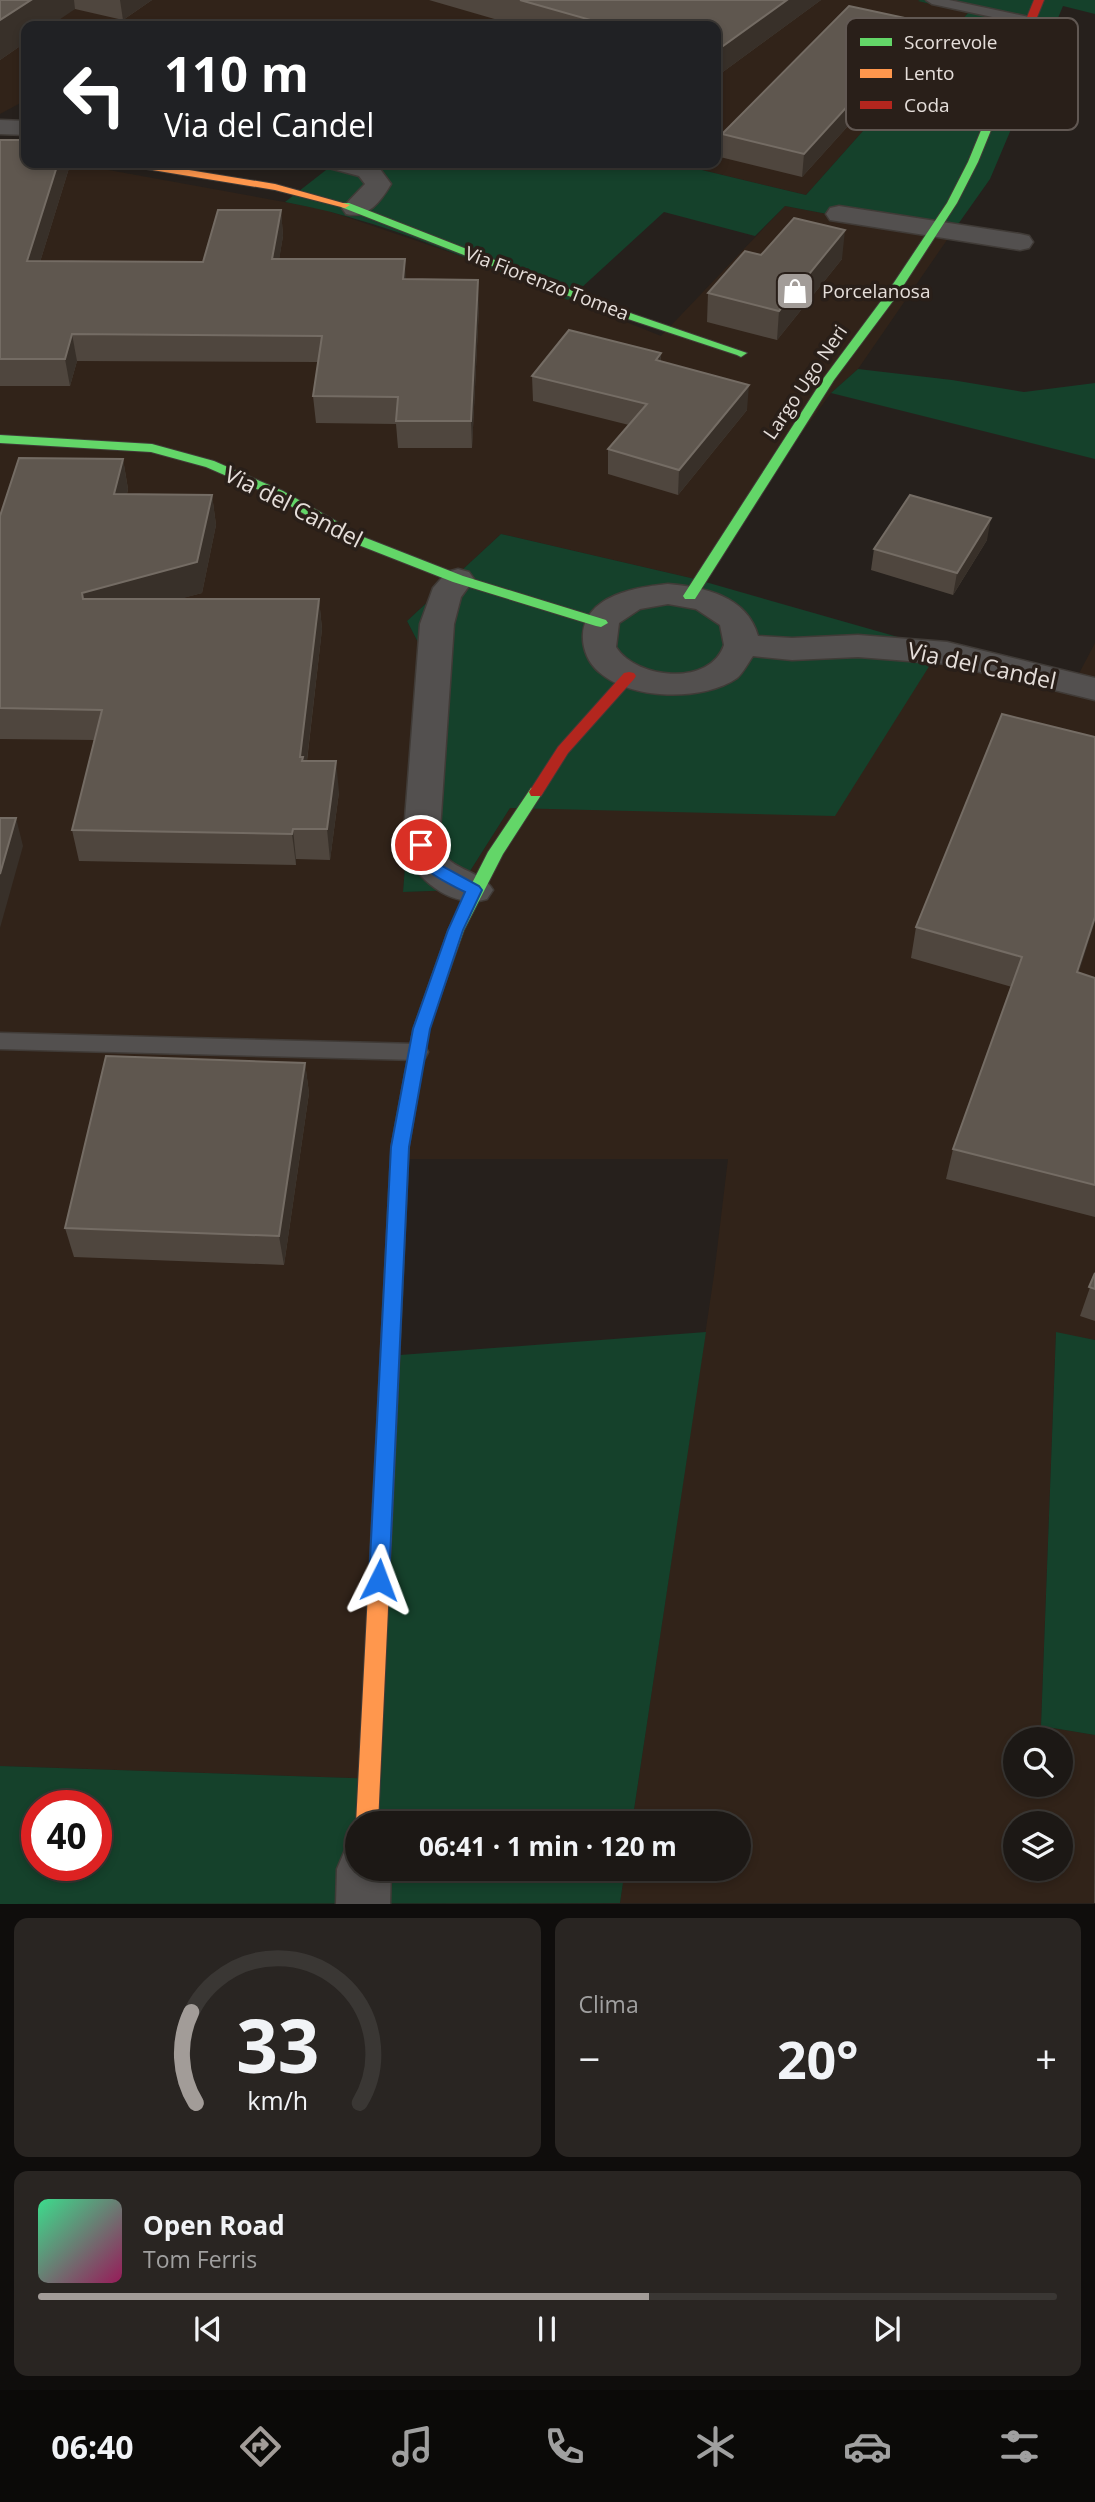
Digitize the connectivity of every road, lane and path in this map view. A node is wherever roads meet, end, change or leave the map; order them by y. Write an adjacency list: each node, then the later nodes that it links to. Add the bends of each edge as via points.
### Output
1 (932, 0): 3 (lane)
2 (1039, 0): 4 (street, Largo Ugo Neri)
3 (1015, 18)
4 (1030, 18)
5 (0, 127): 6 (street)
6 (21, 128)
7 (986, 130): 14 (street, Largo Ugo Neri)
8 (0, 138): 9 (street)
9 (21, 144)
10 (159, 168): 12 (street, Via Fiorenzo Tomea, via 275,187)
11 (359, 168): 12 (street, via 368,170 379,184 371,197)
12 (355, 208): 16 (street, Via Fiorenzo Tomea, via 629,316)
13 (839, 214): 14 (street)
14 (935, 230): 15 (street); 19 (street, Largo Ugo Neri, via 829,379)
15 (1020, 242)
16 (741, 353)
17 (0, 439): 18 (street, Via del Candel, via 152,448 210,464 279,494 361,541)
18 (458, 579): 20 (street, Via del Candel); 24 (street, via 445,595 437,624 421,845 423,856 437,870)
19 (690, 596): 20 (street, via 647,595 612,611); 21 (street, via 723,610 741,633)
20 (601, 623): 22 (street, via 597,642 601,652)
21 (742, 645): 22 (street, via 737,658 711,678 670,685); 23 (street, Via del Candel, via 792,649 858,646 947,653)
22 (629, 676): 24 (street, via 563,750)
23 (1095, 689)
24 (474, 890): 26 (street, via 439,974)
25 (0, 1041): 26 (lane)
26 (417, 1052): 27 (street, via 400,1147)
27 (368, 1811)
28 (364, 1881): 29 (street)
29 (363, 1903)

